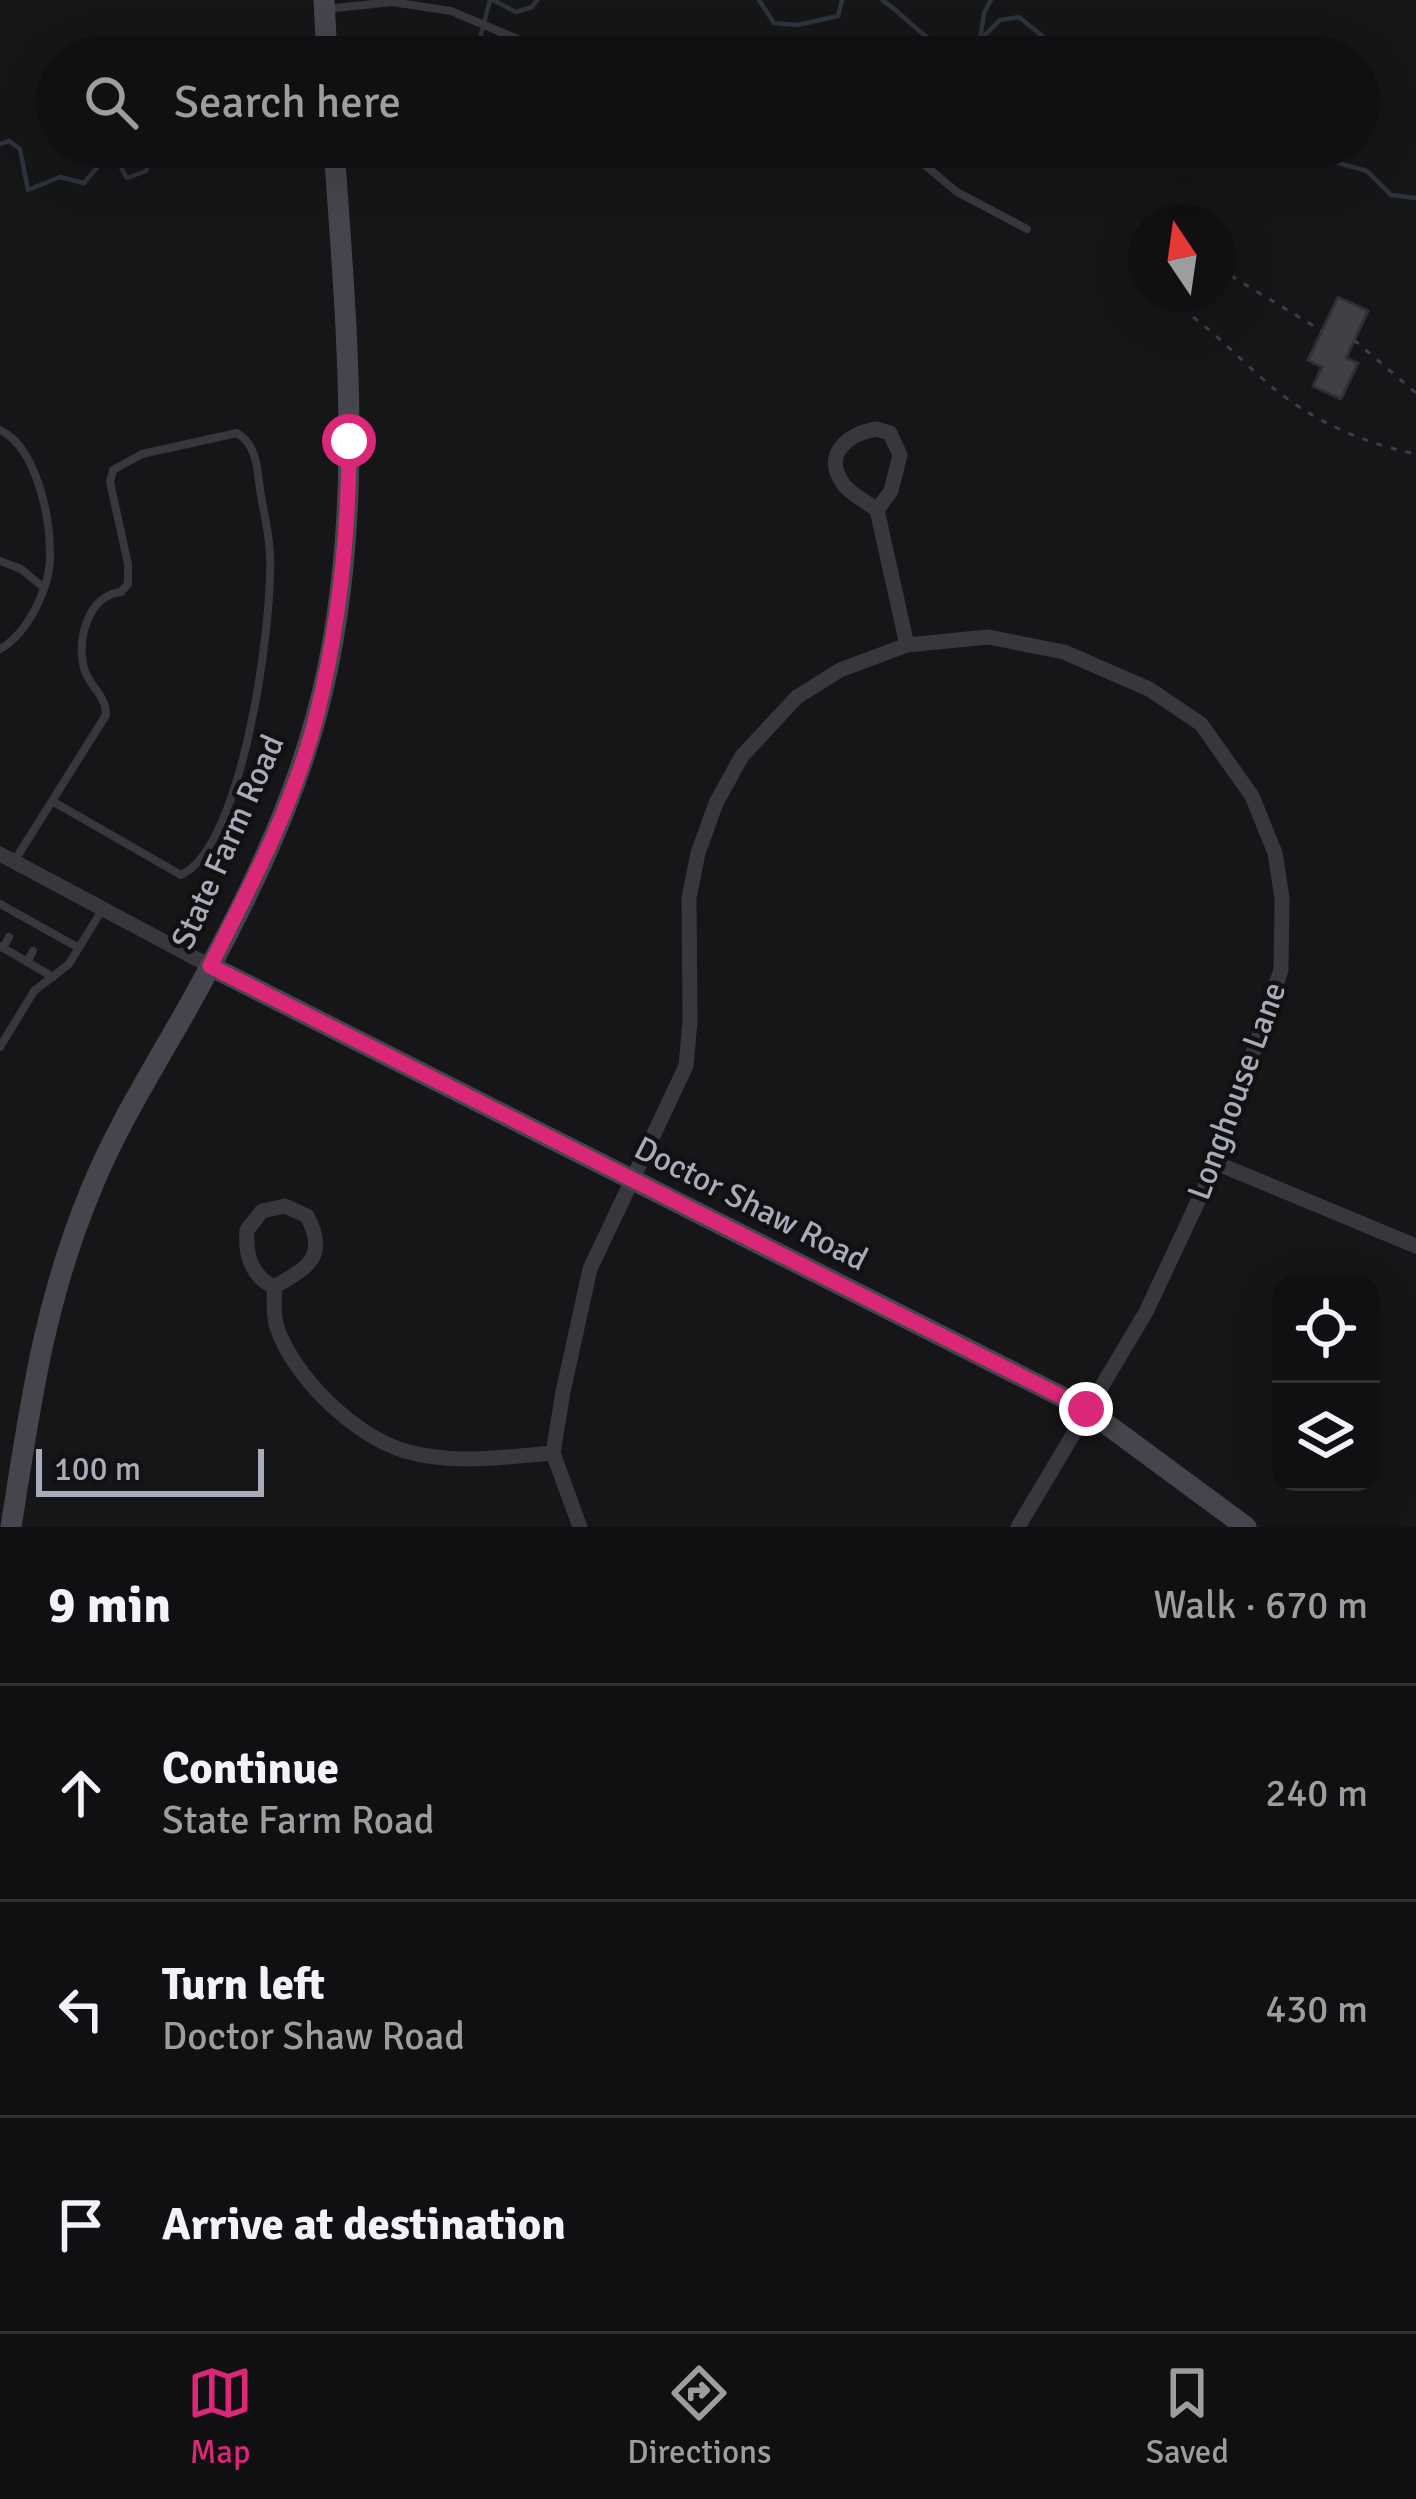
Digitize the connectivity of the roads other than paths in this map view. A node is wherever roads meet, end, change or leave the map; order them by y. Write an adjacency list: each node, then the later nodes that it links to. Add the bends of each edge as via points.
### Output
1 (324, 4): 2 (main road); 3 (lane, via 451,11)
2 (326, 36)
3 (506, 36)
4 (335, 168): 26 (main road, State Farm Road, via 349,420 340,589 296,778)
5 (929, 168): 6 (lane)
6 (1027, 229)
7 (0, 430): 10 (lane, via 30,456 51,554)
8 (877, 510): 8 (street, via 846,487 836,460 848,437 876,429 890,433 900,454); 11 (street)
9 (0, 561): 10 (lane)
10 (44, 588): 12 (lane, via 14,641)
11 (908, 645): 29 (street, Longhouse Lane, via 988,637 1064,652 1149,689 1202,724 1252,796 1275,854 1281,970); 30 (street, Longhouse Lane, via 867,657 797,697 742,756 716,802 689,898 686,1066)
12 (0, 649)
13 (52, 801): 13 (lane, via 106,715 85,672 84,648 93,604 128,584 113,470 142,454 237,433 255,457 269,588 249,742 222,820 181,875); 14 (lane)
14 (5, 860): 16 (street)
15 (0, 904): 17 (lane)
16 (102, 909): 23 (lane); 26 (street)
17 (21, 916): 18 (lane); 19 (lane)
18 (16, 926)
19 (46, 929): 21 (lane); 23 (lane)
20 (9, 938): 22 (lane)
21 (40, 940)
22 (2, 947): 25 (lane)
23 (79, 948): 27 (lane)
24 (33, 951): 25 (lane)
25 (27, 962): 27 (lane)
26 (210, 966): 30 (main road, Doctor Shaw Road); 35 (main road, State Farm Road, via 91,1189 58,1277)
27 (52, 977): 28 (lane, via 34,991)
28 (0, 1047)
29 (1216, 1162): 31 (street); 33 (street, Longhouse Lane, via 1146,1312)
30 (634, 1182): 33 (main road, Doctor Shaw Road); 34 (street, Longhouse Lane, via 590,1269)
31 (1416, 1246)
32 (274, 1287): 32 (street, via 310,1263 317,1244 307,1216 285,1206 262,1211 247,1230 251,1263); 34 (street, via 275,1321 288,1352 356,1425 403,1451 463,1459)
33 (1086, 1409): 37 (street, Longhouse Lane); 38 (main road, Doctor Shaw Road)
34 (553, 1454): 36 (street)
35 (10, 1527)
36 (580, 1527)
37 (1018, 1527)
38 (1246, 1527)

